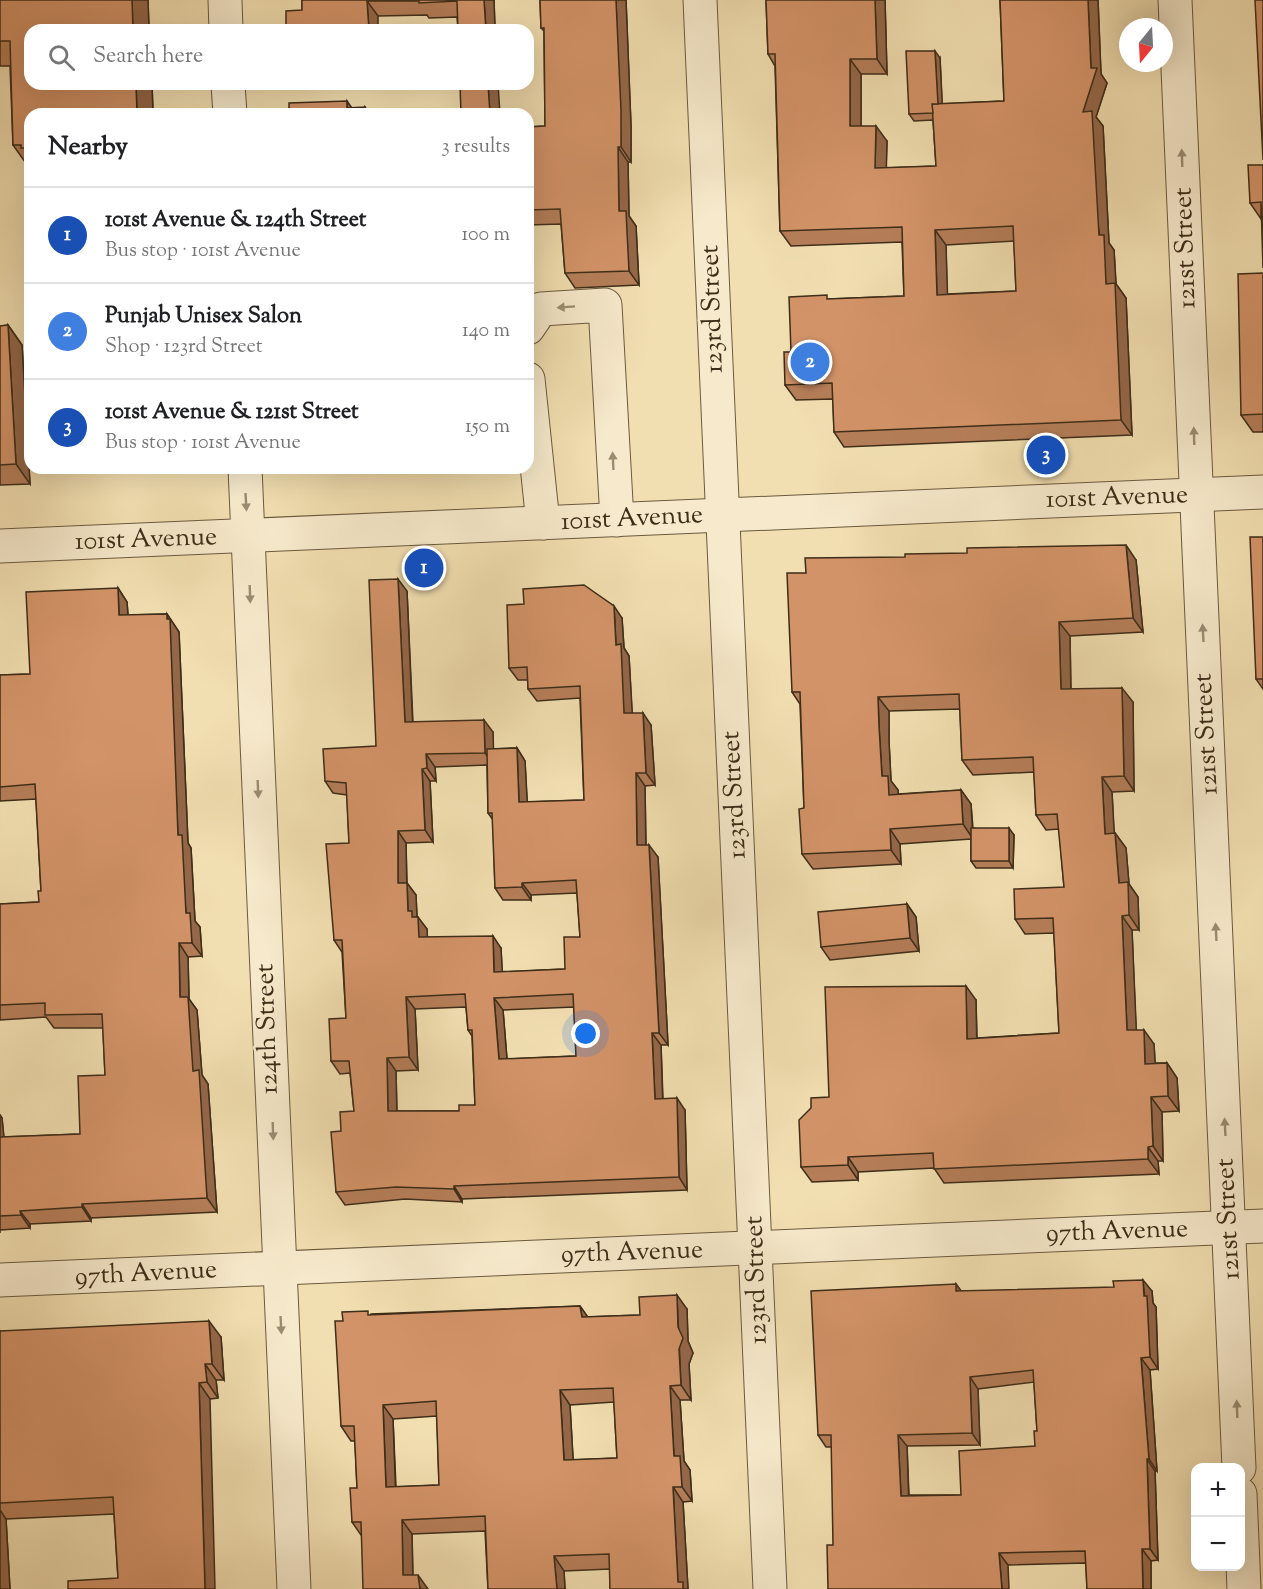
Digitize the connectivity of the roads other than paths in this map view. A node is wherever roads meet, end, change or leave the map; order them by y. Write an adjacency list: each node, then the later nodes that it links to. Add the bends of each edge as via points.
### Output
1 (225, 0): 4 (street)
2 (700, 0): 12 (street, 123rd Street)
3 (1175, 0): 11 (street, 121st Street, one-way to 3)
4 (226, 24)
5 (228, 90): 6 (street)
6 (230, 108)
7 (534, 319): 13 (street, one-way to 7, via 605,305 541,309)
8 (534, 437): 14 (street)
9 (245, 474): 15 (street, 124th Street, one-way to 15)
10 (1263, 492): 11 (street, 101st Avenue)
11 (1197, 495): 12 (street, 101st Avenue); 18 (street, 121st Street, one-way to 11)
12 (722, 515): 13 (street, 101st Avenue); 19 (street, 123rd Street)
13 (616, 520): 14 (street, 101st Avenue)
14 (543, 523): 15 (street, 101st Avenue)
15 (248, 536): 16 (street, 101st Avenue); 20 (street, 124th Street, one-way to 20)
16 (0, 546)
17 (1263, 1226): 18 (street, 97th Avenue)
18 (1229, 1227): 19 (street, 97th Avenue); 22 (street, 121st Street, one-way to 18)
19 (755, 1248): 20 (street, 97th Avenue); 25 (street, 123rd Street)
20 (279, 1268): 21 (street, 97th Avenue); 24 (street, 124th Street, one-way to 24)
21 (0, 1280)
22 (1239, 1463)
23 (1241, 1517): 26 (street)
24 (294, 1589)
25 (770, 1589)
26 (1244, 1589)

